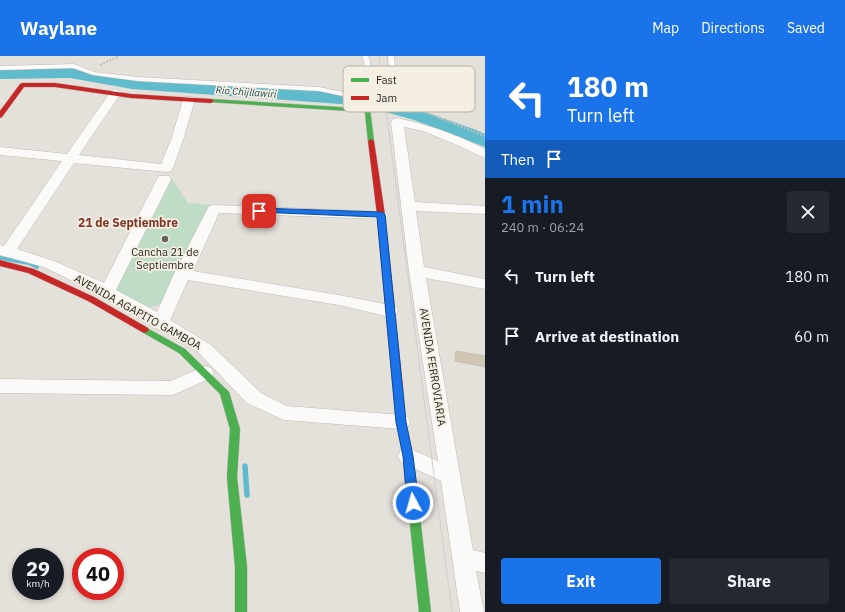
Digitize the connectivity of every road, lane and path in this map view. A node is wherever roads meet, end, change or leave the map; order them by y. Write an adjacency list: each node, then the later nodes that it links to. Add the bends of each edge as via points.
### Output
1 (119, 56): 7 (path)
2 (366, 56): 4 (lane)
3 (391, 56): 5 (lane)
4 (367, 66)
5 (391, 66)
6 (0, 68): 7 (lane, via 74,66)
7 (89, 70): 9 (lane, via 93,73 138,80 319,89)
8 (115, 94): 10 (street); 14 (street, via 55,85 22,85); 18 (street)
9 (343, 94)
10 (189, 100): 11 (street); 18 (street, via 166,168)
11 (343, 109)
12 (368, 112): 22 (street)
13 (425, 112): 15 (path)
14 (0, 116)
15 (485, 136)
16 (0, 152): 18 (street)
17 (485, 154): 20 (street, AVENIDA FERROVIARIA, via 426,128 397,122)
18 (70, 158): 23 (street)
19 (164, 179): 27 (street)
20 (408, 206): 21 (street); 24 (street, AVENIDA FERROVIARIA)
21 (485, 210)
22 (381, 214): 25 (street, via 214,209); 28 (street)
23 (3, 255): 27 (street, AVENIDA AGAPITO GAMBOA, via 49,264); 30 (street, AVENIDA AGAPITO GAMBOA, via 91,299 182,351)
24 (417, 271): 26 (street); 34 (street, AVENIDA FERROVIARIA)
25 (182, 274): 28 (street, via 340,300); 29 (street)
26 (485, 284)
27 (107, 292): 29 (street, AVENIDA AGAPITO GAMBOA)
28 (390, 311): 32 (street)
29 (160, 323): 32 (street, AVENIDA AGAPITO GAMBOA, via 205,349 254,398 284,413)
30 (205, 373): 31 (street, via 173,388); 37 (street, AVENIDA AGAPITO GAMBOA, via 224,392 235,429 232,477 241,567)
31 (0, 386)
32 (401, 422): 33 (street)
33 (408, 456): 34 (street); 38 (street)
34 (451, 477): 35 (street, AVENIDA FERROVIARIA)
35 (464, 558): 36 (street); 39 (street, AVENIDA FERROVIARIA)
36 (485, 563)
37 (240, 612)
38 (425, 612)
39 (472, 612)

